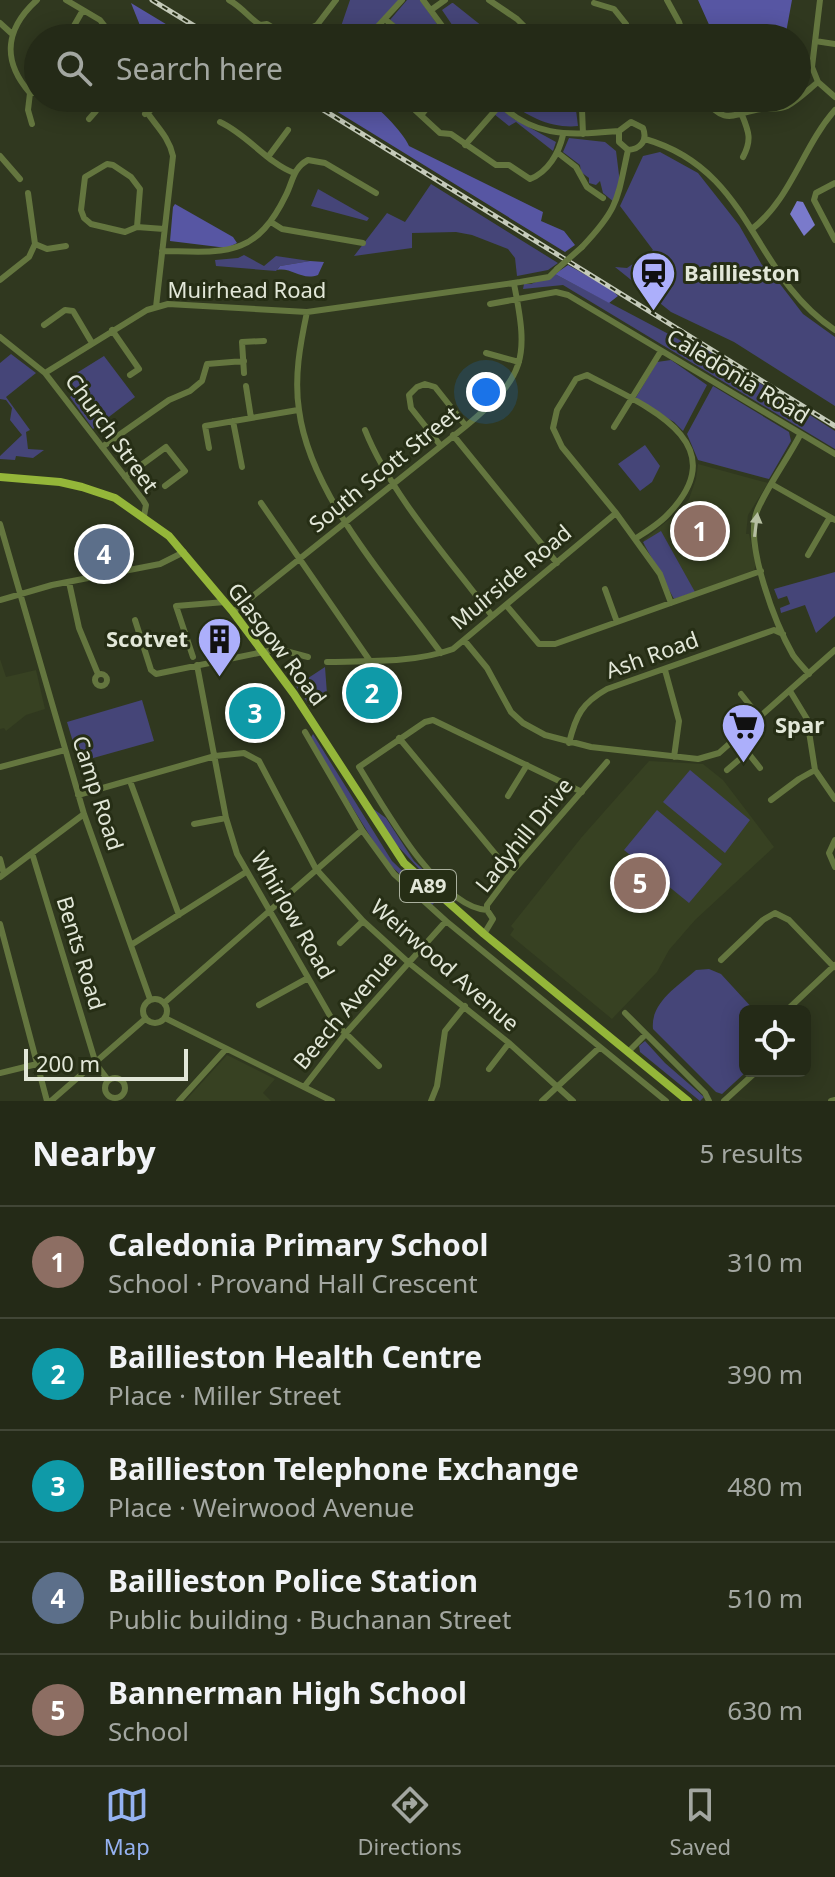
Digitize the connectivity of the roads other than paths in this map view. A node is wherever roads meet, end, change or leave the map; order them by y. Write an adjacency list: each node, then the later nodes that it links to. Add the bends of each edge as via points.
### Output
1 (37, 0): 28 (street)
2 (66, 0): 14 (street)
3 (229, 0): 20 (street)
4 (336, 0): 21 (street)
5 (402, 0): 16 (street)
6 (423, 0): 15 (street)
7 (445, 0): 15 (street)
8 (489, 0): 25 (street)
9 (618, 0): 13 (street)
10 (667, 0): 27 (street)
11 (820, 0): 29 (street)
12 (594, 3): 13 (street)
13 (614, 9): 26 (street)
14 (83, 10): 18 (street); 19 (street)
15 (431, 10): 24 (street)
16 (386, 20): 22 (street); 23 (street)
17 (0, 23): 28 (street)
18 (75, 24)
19 (103, 24)
20 (259, 24)
21 (318, 24)
22 (382, 24)
23 (391, 24)
24 (441, 24)
25 (522, 24)
26 (626, 24)
27 (680, 24)
28 (11, 33): 32 (street, via 10,52)
29 (815, 41): 30 (street); 31 (street, via 811,58)
30 (835, 44)
31 (818, 82): 33 (street); 34 (street)
32 (24, 85)
33 (811, 87)
34 (835, 97)
35 (835, 110): 73 (street, via 815,135 785,192)
36 (29, 112): 50 (street)
37 (95, 112): 48 (street)
38 (148, 112): 45 (street)
39 (420, 112): 46 (street)
40 (494, 112): 56 (street)
41 (512, 112): 54 (street)
42 (582, 112): 53 (street)
43 (720, 112): 47 (street)
44 (750, 112): 47 (street)
45 (145, 114): 72 (street, via 170,140 173,156)
46 (422, 114): 56 (street, via 440,133)
47 (742, 115): 57 (street)
48 (89, 119)
49 (220, 122): 62 (street)
50 (32, 124)
51 (288, 130): 62 (street)
52 (619, 131): 53 (street); 55 (street, via 636,123); 59 (street, via 619,142)
53 (583, 134): 54 (street)
54 (563, 135): 60 (street)
55 (645, 139): 59 (street, via 640,147); 73 (street, via 684,154 707,170)
56 (465, 145): 60 (street, via 530,179)
57 (749, 146): 58 (street); 63 (street)
58 (757, 149)
59 (628, 150): 80 (street, Muirhead Road, bridge, via 617,204 582,247 549,277)
60 (558, 153): 69 (street)
61 (0, 156): 65 (street)
62 (268, 157): 64 (street)
63 (743, 157)
64 (294, 173): 68 (street, via 308,160 317,160); 70 (street)
65 (20, 179)
66 (835, 183): 74 (street, via 816,193 814,200)
67 (28, 193): 76 (street)
68 (376, 193)
69 (603, 198)
70 (271, 222): 75 (street, via 282,229); 78 (street, via 240,248)
71 (137, 227): 71 (street, via 137,183 107,164 85,177 84,218 125,232); 72 (street)
72 (164, 229): 78 (street)
73 (752, 229): 87 (street, via 806,308)
74 (835, 240)
75 (363, 243)
76 (35, 244): 77 (street, via 47,249); 79 (street, via 29,257)
77 (66, 246)
78 (162, 251): 83 (street)
79 (0, 280)
80 (514, 284): 81 (street, South Scott Street); 84 (street, Muirhead Road)
81 (517, 299): 82 (street, Caledonia Road); 91 (street, Caledonia Road, via 568,295); 94 (street, South Scott Street, via 524,335)
82 (490, 304)
83 (156, 307): 84 (street, Muirhead Road); 86 (street, Muirhead Road)
84 (307, 312): 100 (street, via 297,364)
85 (44, 325): 90 (street, via 65,310 73,311)
86 (112, 330): 90 (street, Muirhead Road); 97 (street, via 139,369)
87 (835, 330)
88 (0, 338): 95 (street, Church Street)
89 (264, 341): 93 (street, via 242,342)
90 (92, 343): 95 (street, Muirhead Road)
91 (661, 351): 99 (street); 107 (street, Caledonia Road)
92 (486, 353): 94 (street)
93 (244, 361): 96 (street); 109 (street, via 207,364 202,381 190,391)
94 (519, 362): 103 (street, South Scott Street, via 509,386)
95 (45, 373): 109 (street, Church Street)
96 (244, 373)
97 (130, 375)
98 (246, 386): 101 (street)
99 (632, 399): 104 (street); 119 (street, via 587,375 576,379 557,410 553,428 562,447); 124 (street, via 672,423 683,435 694,464 687,491 668,515)
100 (298, 410): 101 (street); 122 (street, via 323,486)
101 (251, 418): 102 (street)
102 (233, 421): 110 (street, via 205,426); 112 (street)
103 (466, 426): 106 (street, South Scott Street); 108 (street, via 435,387 417,387 409,395 411,408)
104 (614, 427)
105 (365, 430): 115 (street)
106 (453, 435): 108 (street, South Scott Street); 128 (street)
107 (800, 435): 111 (street, Caledonia Road); 116 (street)
108 (441, 446): 115 (street, South Scott Street)
109 (102, 447): 114 (street, Church Street)
110 (209, 448)
111 (835, 454)
112 (242, 467)
113 (0, 477): 120 (main road, Glasgow Road / A89, via 82,487 115,498)
114 (125, 477): 117 (street, via 166,447 185,471); 120 (street, Church Street, via 146,505)
115 (393, 484): 122 (street, South Scott Street); 138 (street)
116 (773, 485): 121 (street); 129 (street, one-way to 116, via 756,513)
117 (165, 486)
118 (261, 503): 127 (street)
119 (616, 513): 124 (street); 128 (street, Muirside Road)
120 (144, 516): 125 (main road, Glasgow Road / A89)
121 (833, 518): 126 (street)
122 (346, 522): 127 (street, South Scott Street); 147 (street)
123 (0, 524): 132 (street, Camp Road)
124 (635, 539): 135 (street, via 660,574)
125 (184, 552): 130 (street, via 160,564); 134 (main road, Glasgow Road / A89)
126 (808, 555)
127 (298, 560): 137 (street, South Scott Street); 150 (street)
128 (557, 563): 136 (street, Muirside Road)
129 (761, 571): 135 (street); 140 (street)
130 (69, 582): 132 (street); 154 (street, via 79,628)
131 (605, 589): 141 (street)
132 (22, 594): 133 (street); 163 (street, Camp Road)
133 (0, 600)
134 (225, 602): 137 (main road, Glasgow Road / A89); 148 (street, via 176,606)
135 (671, 603): 141 (street)
136 (506, 605): 138 (street, Muirside Road); 141 (street, via 539,644 555,644)
137 (233, 612): 146 (main road, Glasgow Road / A89)
138 (492, 616): 144 (street, Muirside Road)
139 (135, 620): 152 (street, via 156,674)
140 (778, 621): 142 (street); 143 (street)
141 (617, 622)
142 (774, 630): 143 (street); 153 (street, Ash Road)
143 (784, 635): 155 (street)
144 (464, 640): 147 (street, Muirside Road); 162 (street, via 511,712 545,735)
145 (835, 650): 155 (street)
146 (264, 652): 149 (street, via 278,649); 152 (street); 191 (main road, Glasgow Road / A89, via 394,851)
147 (441, 653): 150 (street, Muirside Road)
148 (193, 657)
149 (308, 657)
150 (370, 661): 151 (street, Muirside Road)
151 (327, 662)
152 (197, 665): 165 (street, Whirlow Road)
153 (665, 670): 162 (street, Ash Road, via 587,700); 166 (street, via 679,721)
154 (98, 674)
155 (809, 674): 156 (street)
156 (790, 691): 158 (street); 172 (street, via 807,719)
157 (741, 694): 158 (street)
158 (760, 718): 161 (street)
159 (305, 732): 182 (street, Glasgow Road)
160 (399, 738): 168 (street, via 433,720); 189 (street); 192 (street, via 359,767 417,859 445,887 474,908)
161 (737, 739): 164 (street); 166 (street, via 719,753 698,759)
162 (569, 743): 166 (street)
163 (65, 750): 169 (street); 175 (street, Camp Road)
164 (748, 752): 170 (street); 171 (street)
165 (215, 756): 173 (street, Weirwood Avenue); 180 (street, Whirlow Road); 187 (street, Weirwood Avenue, via 244,753 259,761)
166 (674, 757)
167 (607, 762): 174 (street, Ladyhill Drive)
168 (527, 765): 174 (street); 176 (street)
169 (0, 767)
170 (760, 768)
171 (727, 770)
172 (815, 770): 177 (street); 178 (street)
173 (130, 781): 175 (street, Weirwood Avenue); 195 (street)
174 (582, 792): 189 (street, Ladyhill Drive)
175 (78, 795): 179 (street, Camp Road)
176 (508, 796)
177 (776, 799)
178 (835, 799)
179 (84, 814): 184 (street); 203 (street, Camp Road)
180 (226, 818): 181 (street); 188 (street, Whirlow Road)
181 (194, 824)
182 (362, 830): 187 (street); 194 (street, Glasgow Road, via 394,874)
183 (835, 840): 186 (street, via 829,853)
184 (32, 853): 190 (street); 223 (street, Bents Road)
185 (0, 859): 190 (street)
186 (835, 867)
187 (316, 869): 193 (street); 197 (street, Weirwood Avenue)
188 (246, 872): 193 (street, Whirlow Road); 195 (street)
189 (511, 873): 192 (street, Ladyhill Drive)
190 (2, 876)
191 (444, 901): 194 (street); 196 (main road, Glasgow Road / A89)
192 (487, 910): 201 (street, Ladyhill Drive, via 493,919)
193 (269, 911): 207 (street, Whirlow Road); 209 (street)
194 (435, 912): 198 (street, Glasgow Road)
195 (179, 915): 203 (street)
196 (465, 918): 200 (street); 201 (main road, Glasgow Road / A89)
197 (363, 921): 202 (street); 205 (street, Weirwood Avenue)
198 (446, 921): 200 (street, Glasgow Road); 205 (street, Beech Avenue)
199 (0, 924): 222 (street)
200 (456, 929): 219 (street, Glasgow Road)
201 (484, 934): 221 (main road, Glasgow Road / A89)
202 (340, 943)
203 (131, 945): 208 (street, Camp Road)
204 (721, 960): 206 (street, via 775,913 789,920)
205 (409, 963): 212 (street, Weirwood Avenue); 216 (street, Beech Avenue)
206 (834, 966): 211 (street)
207 (308, 978): 210 (street); 216 (street, Whirlow Road)
208 (150, 999): 209 (street); 215 (street, via 143,1008)
209 (164, 1003): 214 (street)
210 (259, 1005)
211 (792, 1005)
212 (465, 1006): 218 (street, Weirwood Avenue); 234 (street, via 445,1031)
213 (625, 1013): 217 (street)
214 (165, 1018): 215 (street, via 155,1024); 220 (street)
215 (145, 1019): 223 (street)
216 (346, 1033): 224 (street, Whirlow Road); 229 (street, Beech Avenue)
217 (646, 1034): 221 (street); 239 (street)
218 (509, 1043): 225 (street); 230 (street, Weirwood Avenue)
219 (600, 1047): 230 (street); 237 (street, Glasgow Road)
220 (226, 1049): 229 (street); 232 (street)
221 (629, 1051): 238 (main road, Glasgow Road / A89)
222 (37, 1064): 226 (street); 231 (street)
223 (96, 1064): 228 (street, Bents Road); 231 (street)
224 (379, 1066)
225 (489, 1069)
226 (0, 1073)
227 (750, 1077): 240 (street)
228 (108, 1080)
229 (304, 1087): 233 (street)
230 (559, 1087): 235 (street); 236 (street, Weirwood Avenue)
231 (49, 1101)
232 (179, 1101)
233 (332, 1101)
234 (431, 1101)
235 (542, 1101)
236 (573, 1101)
237 (666, 1101)
238 (688, 1101)
239 (709, 1101)
240 (724, 1101)

